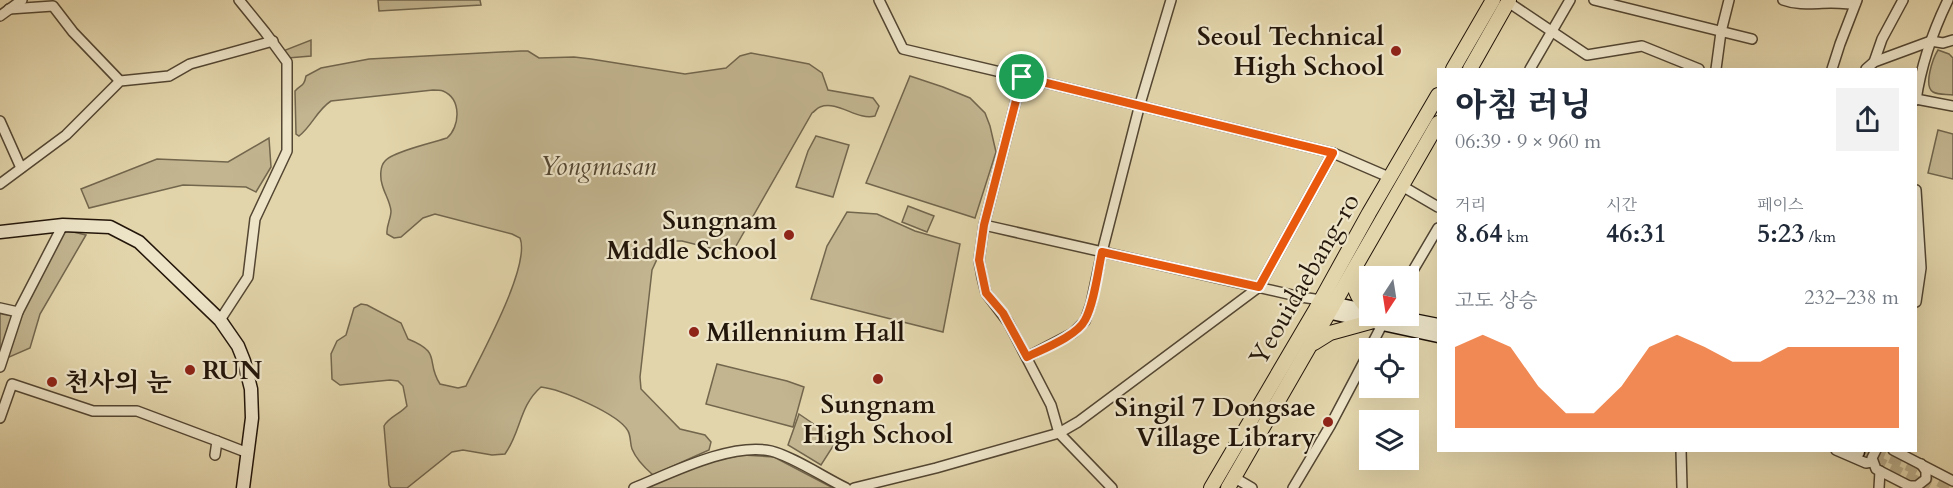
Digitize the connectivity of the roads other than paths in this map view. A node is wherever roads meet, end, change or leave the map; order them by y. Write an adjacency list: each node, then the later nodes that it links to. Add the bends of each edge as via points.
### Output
1 (22, 0): 15 (street)
2 (238, 0): 22 (street)
3 (879, 0): 31 (street, via 903,49)
4 (1171, 0): 36 (street)
5 (1493, 0): 24 (main road)
6 (1570, 0): 17 (street)
7 (1594, 0): 18 (street)
8 (1729, 0): 18 (street)
9 (1783, 0): 13 (street)
10 (1903, 0): 23 (street)
11 (1948, 0): 21 (street)
12 (1508, 1): 17 (street); 25 (main road)
13 (1798, 1): 14 (street, via 1809,5)
14 (1856, 2): 29 (street)
15 (9, 9): 16 (street); 32 (street, via 53,6)
16 (0, 16)
17 (1552, 32): 26 (street); 27 (street, via 1587,55 1642,46)
18 (1721, 32): 19 (street); 28 (street)
19 (1752, 39)
20 (1953, 40): 21 (street)
21 (1931, 41): 23 (street); 33 (street)
22 (273, 42): 32 (street, via 190,64 169,76); 60 (street, via 287,62 287,151 255,219 248,277)
23 (1874, 62): 30 (street)
24 (1454, 68)
25 (1471, 68)
26 (1531, 68)
27 (1697, 68)
28 (1716, 68)
29 (1832, 68)
30 (1867, 68)
31 (1022, 77): 36 (street); 47 (street)
32 (120, 81): 41 (street, via 66,135)
33 (1917, 96)
34 (1437, 97): 42 (main road, Yeouidaebang-ro)
35 (1917, 100): 37 (street)
36 (1140, 104): 40 (street); 50 (street)
37 (1953, 106)
38 (0, 122): 41 (street)
39 (1437, 124): 42 (main road, Yeouidaebang-ro)
40 (1333, 153): 42 (street); 53 (street)
41 (21, 168): 43 (street)
42 (1396, 182): 44 (street); 51 (main road); 56 (main road, Yeouidaebang-ro)
43 (0, 184)
44 (1437, 206)
45 (1917, 206): 54 (street, via 1921,268)
46 (63, 225): 49 (street); 58 (street); 60 (street, via 110,228 139,242)
47 (984, 225): 50 (street); 67 (street, via 979,260 986,293 1003,313)
48 (1437, 230): 52 (street)
49 (0, 232)
50 (1102, 252): 53 (street); 67 (street, via 1085,321 1073,333)
51 (1356, 265): 55 (main road, via 1353,284); 56 (main road)
52 (1416, 266)
53 (1259, 287): 56 (street); 71 (street)
54 (1917, 295)
55 (1359, 296)
56 (1325, 306): 59 (street); 66 (main road); 90 (main road, Yeouidaebang-ro)
57 (0, 308): 58 (street)
58 (18, 312): 68 (street)
59 (1359, 312)
60 (219, 320): 77 (street, via 238,346 249,375 253,403)
61 (1419, 322): 63 (street)
62 (1359, 323): 66 (main road)
63 (1437, 325)
64 (1408, 326): 65 (street)
65 (1437, 336)
66 (1312, 344): 83 (main road)
67 (1027, 357): 71 (street, via 1051,405)
68 (0, 367)
69 (1359, 370): 92 (street)
70 (0, 418): 72 (street, via 12,384 93,411 137,411)
71 (1059, 433): 88 (street); 89 (street)
72 (217, 441): 77 (street); 78 (street)
73 (1681, 452): 93 (street)
74 (1841, 452): 79 (street)
75 (1874, 452): 79 (street)
76 (1897, 452): 80 (street)
77 (248, 453): 85 (street)
78 (215, 455)
79 (1872, 462): 81 (street)
80 (1918, 463): 82 (street); 84 (street, via 1924,468 1926,479)
81 (1880, 471): 84 (street); 94 (street)
82 (1953, 481)
83 (1232, 483): 91 (street)
84 (1910, 487)
85 (243, 488)
86 (634, 488): 87 (street, via 708,459 749,449 783,455)
87 (846, 488)
88 (854, 488)
89 (1112, 488)
90 (1211, 488)
91 (1252, 488)
92 (1293, 488)
93 (1682, 488)
94 (1879, 488)

